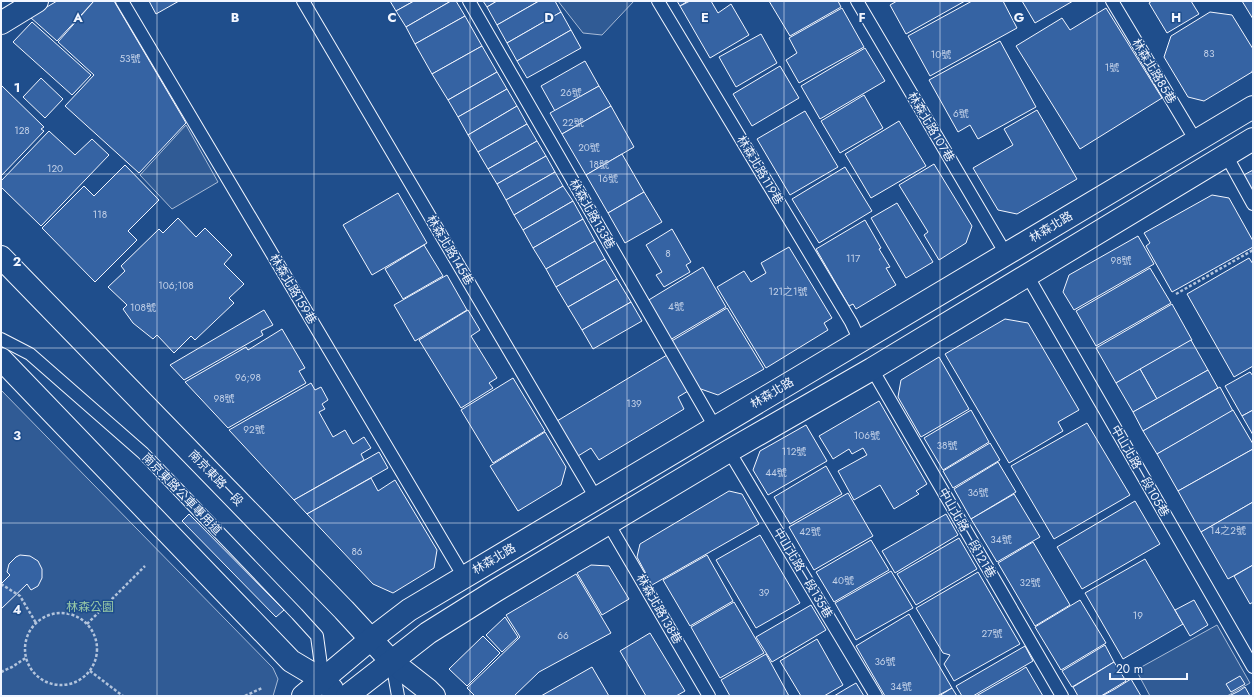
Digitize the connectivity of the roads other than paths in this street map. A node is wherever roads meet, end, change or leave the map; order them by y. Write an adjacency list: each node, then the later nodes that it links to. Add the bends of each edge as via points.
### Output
1 (37, 1): 8 (street)
2 (122, 1): 25 (lane, 林森北路159巷)
3 (303, 1): 23 (lane, 林森北路145巷)
4 (469, 1): 21 (lane, 林森北路133巷)
5 (658, 1): 18 (lane, 林森北路119巷, via 852,322)
6 (857, 1): 14 (lane, 林森北路107巷)
7 (1112, 1): 11 (lane, 林森北路85巷)
8 (1, 23)
9 (1253, 107): 11 (street, 林森北路)
10 (1253, 139): 12 (street)
11 (1196, 141): 14 (street, 林森北路)
12 (1226, 155): 13 (lane); 16 (street)
13 (1253, 204)
14 (1006, 254): 18 (street, 林森北路)
15 (1, 257): 26 (street, 南京東路一段)
16 (1027, 275): 20 (street); 28 (lane, 中山北路一段105巷)
17 (1, 339): 29 (lane, 南京東路公車專用道, via 30,354 143,453 297,614 317,636)
18 (860, 341): 21 (street, 林森北路)
19 (1, 359): 29 (street, via 292,661)
20 (872, 369): 22 (street); 37 (lane, 中山北路一段121巷)
21 (715, 428): 23 (street, 林森北路)
22 (729, 451): 24 (street); 36 (lane, 中山北路一段135巷)
23 (596, 498): 25 (street, 林森北路)
24 (608, 523): 27 (street, via 428,633); 35 (lane, 林森北路138巷)
25 (464, 577): 26 (street, 林森北路, via 409,610)
26 (371, 639): 27 (street, 南京東路一段); 29 (street, 林森北路)
27 (391, 661): 32 (street); 33 (lane); 34 (street, 南京東路一段)
28 (1253, 667)
29 (323, 680): 30 (street, 林森北路); 31 (street)
30 (303, 696)
31 (338, 696)
32 (347, 696)
33 (398, 696)
34 (434, 696)
35 (709, 696)
36 (876, 696)
37 (1062, 696)

